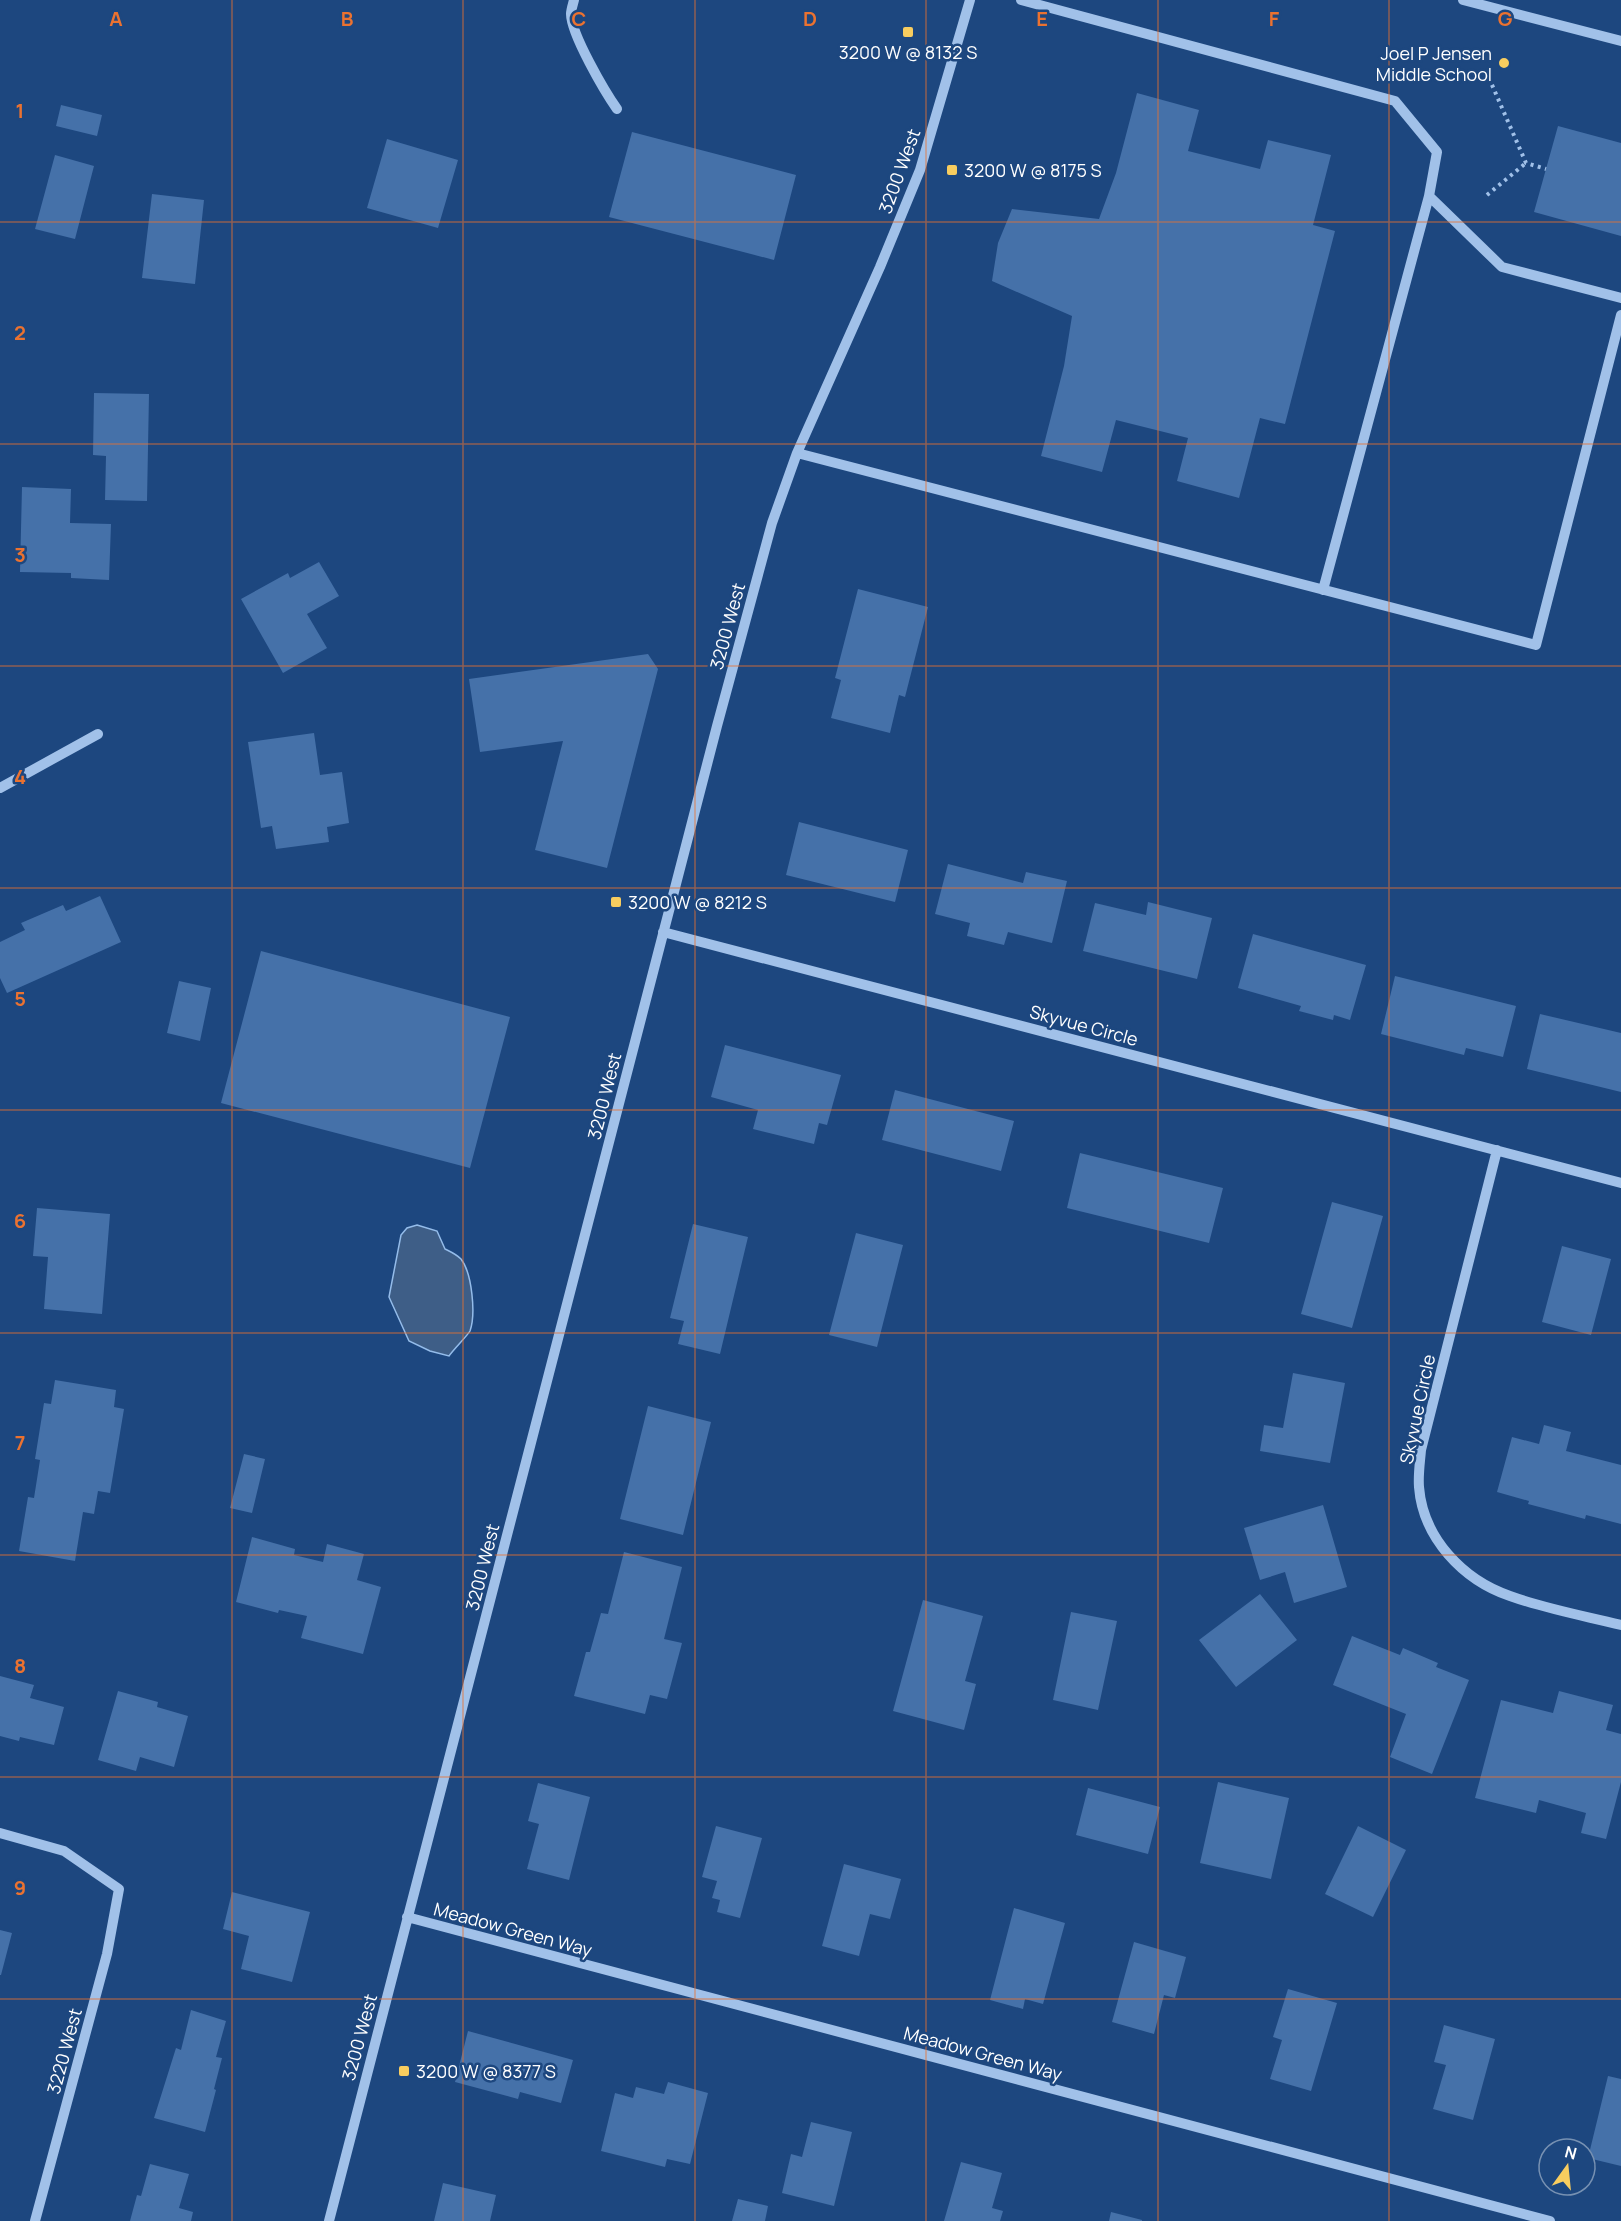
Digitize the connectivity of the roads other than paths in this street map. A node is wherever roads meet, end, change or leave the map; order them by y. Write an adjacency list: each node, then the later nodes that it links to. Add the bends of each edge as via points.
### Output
1 (574, 0): 6 (street, via 573,26)
2 (970, 0): 10 (street, 3200 West, via 920,171)
3 (1021, 0): 7 (street, via 1395,101 1437,152)
4 (1463, 0): 5 (street)
5 (1621, 41)
6 (617, 109)
7 (1429, 196): 8 (street, via 1503,267); 11 (street)
8 (1621, 298)
9 (1621, 315): 11 (street, via 1536,645)
10 (797, 453): 11 (street); 14 (street, 3200 West, via 772,523)
11 (1323, 590)
12 (98, 734): 13 (street)
13 (0, 788)
14 (663, 932): 15 (street, Skyvue Circle); 19 (street, 3200 West)
15 (1497, 1150): 16 (street, Skyvue Circle); 17 (street, Skyvue Circle, via 1421,1450 1419,1486 1425,1520 1458,1566 1482,1582 1509,1596)
16 (1621, 1183)
17 (1621, 1625)
18 (0, 1833): 20 (street, 3220 West, via 64,1851 119,1889 107,1954)
19 (407, 1917): 21 (street, 3200 West); 22 (street, Meadow Green Way)
20 (35, 2221)
21 (329, 2221)
22 (1550, 2221)

